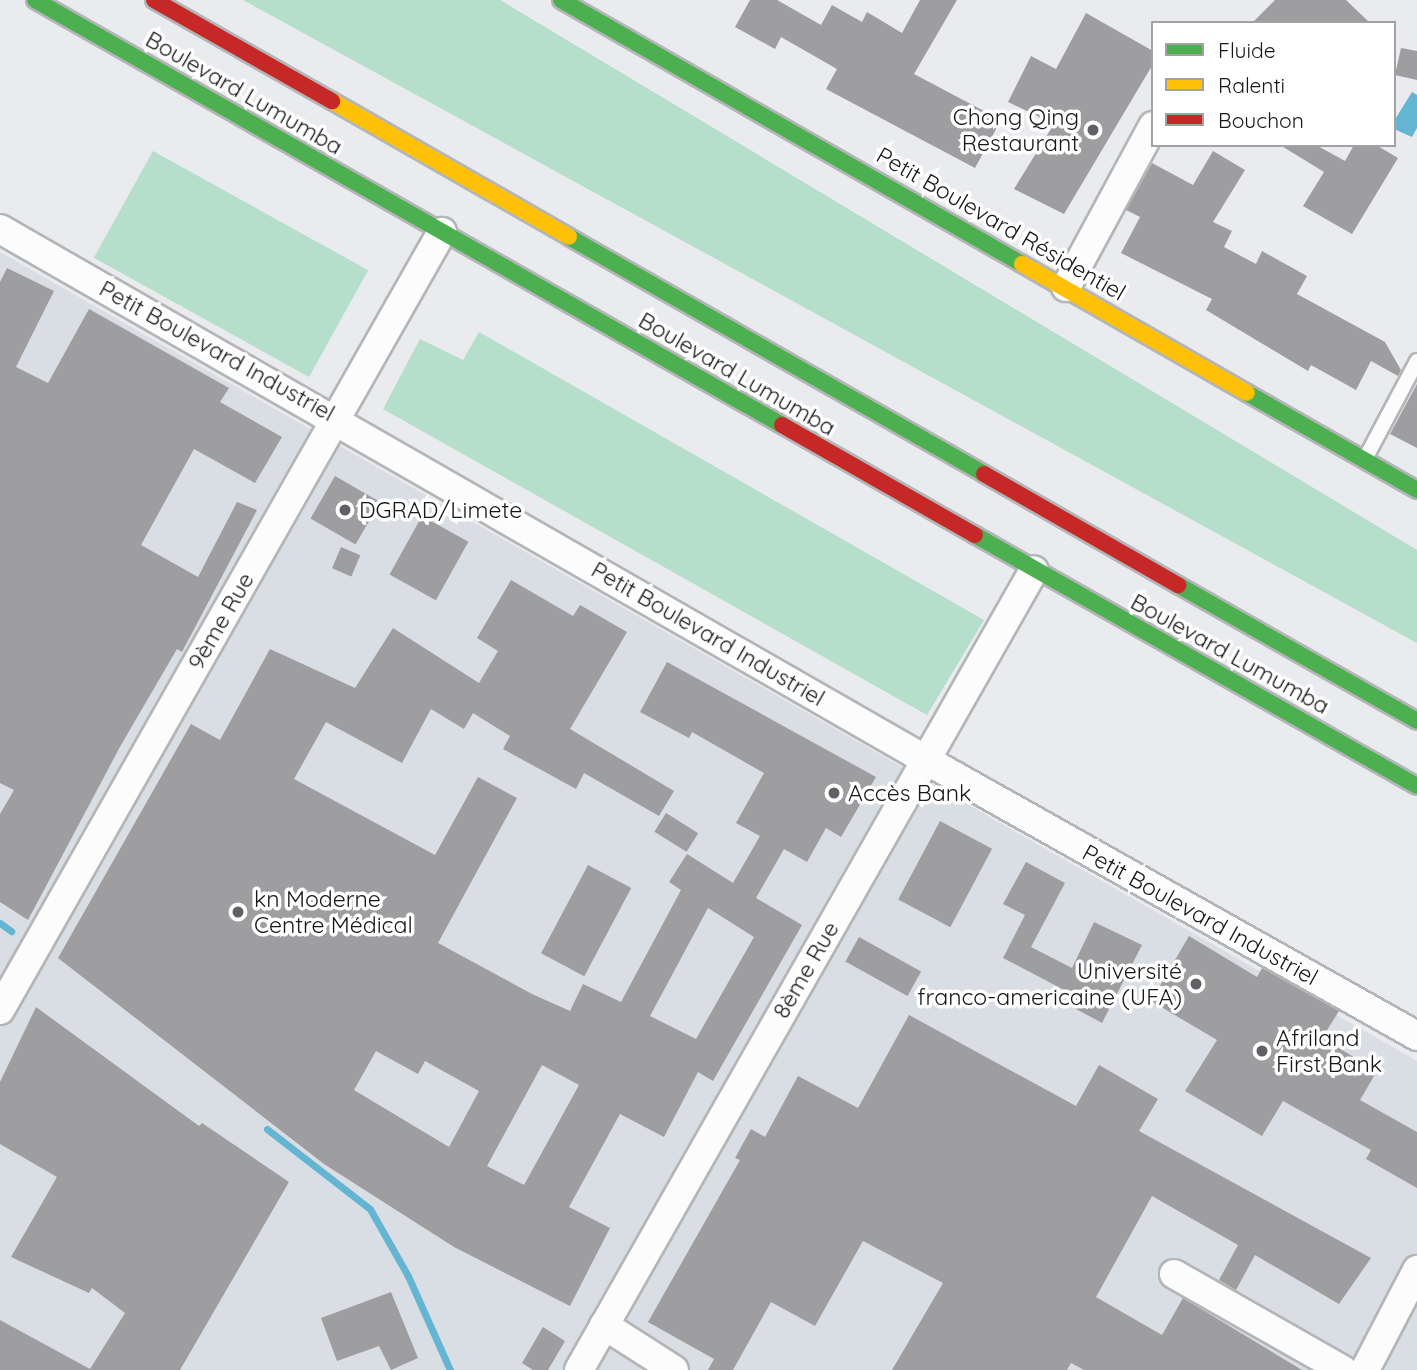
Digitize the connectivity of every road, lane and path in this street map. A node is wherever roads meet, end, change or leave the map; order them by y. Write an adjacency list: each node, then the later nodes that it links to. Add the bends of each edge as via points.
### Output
1 (35, 0): 6 (main road, Boulevard Lumumba)
2 (154, 0): 13 (main road, Boulevard Lumumba)
3 (561, 0): 7 (main road, Petit Boulevard Résidentiel)
4 (1151, 130): 7 (street)
5 (0, 229): 9 (street, Petit Boulevard Industriel)
6 (442, 232): 9 (street, 9ème Rue); 12 (main road, Boulevard Lumumba)
7 (1066, 287): 10 (main road, Petit Boulevard Résidentiel)
8 (1417, 361): 10 (lane)
9 (337, 418): 14 (street, Petit Boulevard Industriel); 16 (street, 9ème Rue)
10 (1364, 459): 11 (main road, Petit Boulevard Résidentiel)
11 (1417, 490)
12 (1034, 570): 14 (street, 8ème Rue); 15 (main road, Boulevard Lumumba)
13 (1417, 720)
14 (926, 760): 17 (street, Petit Boulevard Industriel); 20 (street, 8ème Rue)
15 (1417, 786)
16 (0, 1010)
17 (1417, 1036)
18 (1417, 1270): 24 (street)
19 (1174, 1275): 23 (street)
20 (604, 1325): 21 (street, 8ème Rue); 22 (street)
21 (579, 1370)
22 (674, 1370)
23 (1343, 1370)
24 (1365, 1370)

